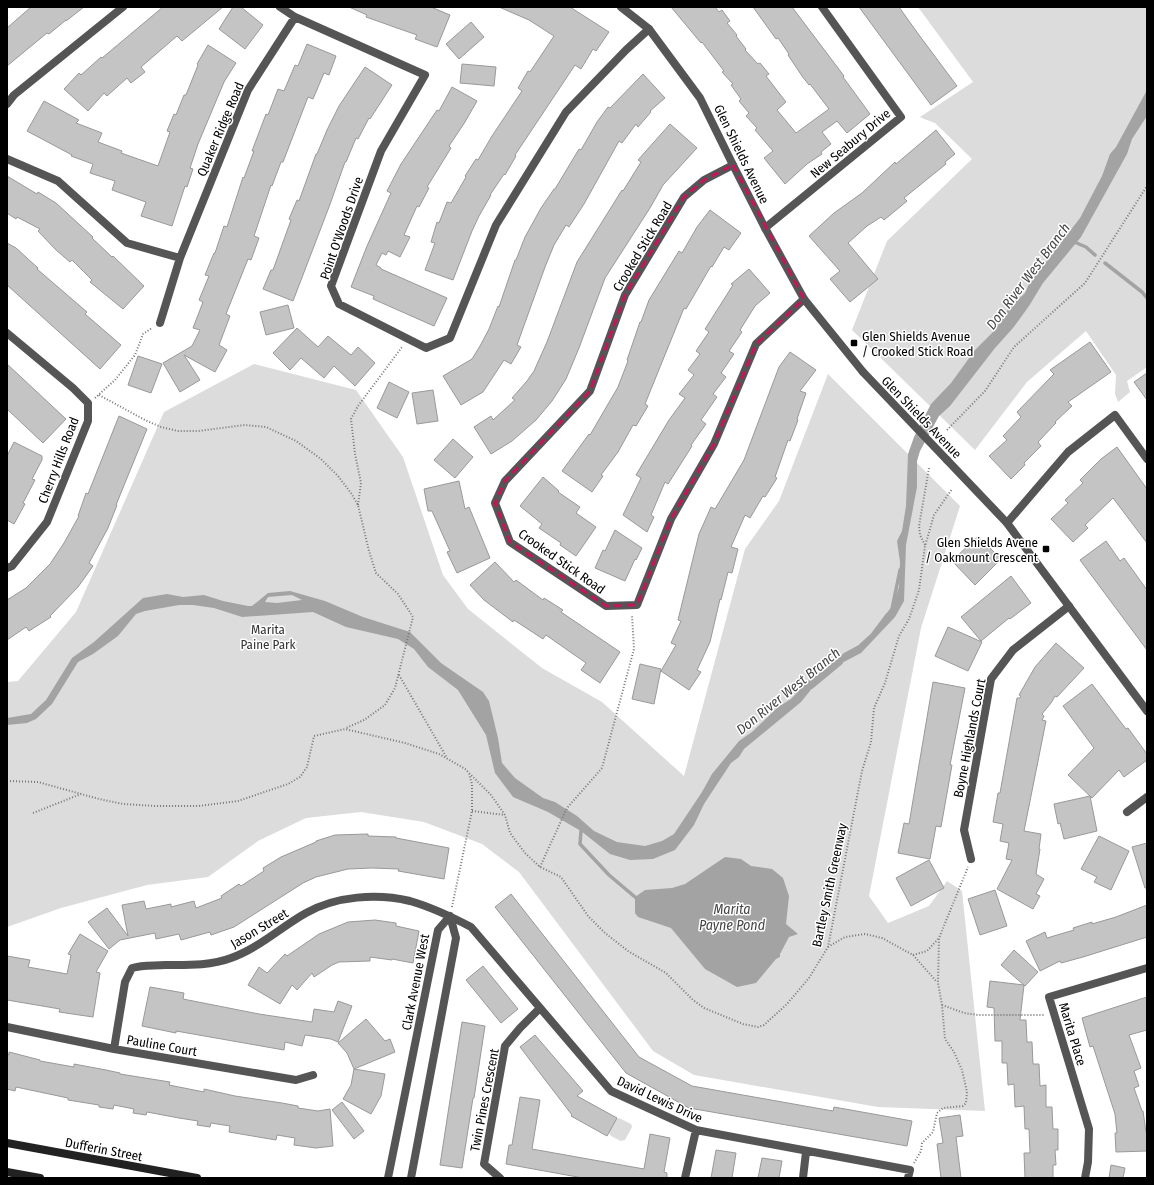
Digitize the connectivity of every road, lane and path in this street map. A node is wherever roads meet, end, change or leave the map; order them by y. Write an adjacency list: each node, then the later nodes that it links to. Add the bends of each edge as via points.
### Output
1 (123, 7): 7 (street, via 14,95)
2 (280, 7): 5 (street, Point O'Woods Drive)
3 (621, 7): 6 (street, Glen Shields Avenue)
4 (822, 7): 11 (street, New Seabury Drive, via 901,117)
5 (295, 17): 12 (street, Quaker Ridge Road, via 248,90); 16 (street, Point O'Woods Drive, via 424,75 381,150 331,286 339,304)
6 (650, 29): 9 (street, Glen Shields Avenue, via 700,98); 16 (street, Point O'Woods Drive, via 566,112 496,225 450,338 426,348)
7 (7, 104)
8 (7, 159): 12 (street, via 58,181 127,243)
9 (733, 165): 11 (street, Glen Shields Avenue); 27 (street, Crooked Stick Road, via 704,180 684,197 625,295 590,391 505,481 496,504 510,542 606,606)
10 (1147, 186): 19 (path, via 1085,283 1014,347 985,391)
11 (765, 228): 13 (street, Glen Shields Avenue)
12 (180, 258): 14 (street, Quaker Ridge Road)
13 (804, 299): 24 (street, Glen Shields Avenue, bridge, via 863,372); 27 (street, via 756,344 714,444 671,519 637,605)
14 (160, 323): 17 (path, via 144,334 135,355)
15 (7, 333): 18 (street, Cherry Hills Road)
16 (408, 339): 23 (path, via 351,419 361,484)
17 (99, 395): 18 (path); 23 (path, via 145,420 178,431 245,425 266,427 296,441 320,459 338,476)
18 (88, 403): 26 (street, Cherry Hills Road, via 88,421 47,522 12,566)
19 (947, 430)
20 (1147, 459): 24 (street, via 1115,415 1068,452)
21 (929, 468): 25 (path, Bartley Smith Greenway, via 919,526)
22 (952, 489): 25 (path, Bartley Smith Greenway, via 934,515)
23 (358, 505): 29 (path, via 376,573 398,594 413,617)
24 (1007, 523): 28 (street, Glen Shields Avenue)
25 (925, 546): 46 (path, Bartley Smith Greenway, via 919,590 909,619 899,636 886,683 874,708 871,742 862,770)
26 (7, 568)
27 (631, 606): 42 (path, via 634,649 602,768 567,808)
28 (1068, 606): 30 (street, Glen Shields Avenue); 41 (street, Boyne Highlands Court, via 1013,650 991,679 964,830)
29 (399, 674): 31 (path, via 395,688 385,704 364,720); 32 (path)
30 (1147, 711)
31 (345, 728): 32 (path, Bartley Smith Greenway); 35 (path, Bartley Smith Greenway, via 314,736 307,767 300,777 288,784 238,801 199,806 156,806 123,804)
32 (447, 758): 33 (path, Bartley Smith Greenway)
33 (469, 772): 37 (path, via 472,784); 40 (path, Bartley Smith Greenway, via 491,795)
34 (7, 781): 35 (path, Bartley Smith Greenway, via 38,782)
35 (82, 794): 39 (path)
36 (1147, 797): 38 (street)
37 (472, 812): 40 (path); 43 (path)
38 (1127, 812)
39 (33, 813)
40 (505, 816): 42 (path, Bartley Smith Greenway, via 510,833)
41 (971, 859): 45 (path)
42 (540, 867): 46 (path, Bartley Smith Greenway, via 561,877 588,916 604,933 666,973 704,1008 743,1024 758,1027 764,1025 787,1004 809,978)
43 (454, 897)
44 (450, 916): 51 (street, David Lewis Drive, via 472,927); 54 (street, Jason Street, via 410,901 380,897 327,903 231,958 191,965 142,965 132,968 125,982); 63 (street, Clark Avenue West, via 438,930); 64 (street, via 456,938)
45 (939, 938): 47 (path, via 927,950); 49 (path)
46 (828, 947): 47 (path, via 845,937 866,934 882,938)
47 (913, 955): 49 (path)
48 (1147, 968): 52 (street, Marita Place, via 1049,998)
49 (938, 982): 50 (path)
50 (942, 1005): 52 (path, via 978,1015); 60 (path, via 945,1039 962,1070 968,1092 966,1103 963,1106 943,1108 937,1113 933,1132 922,1143 921,1151)
51 (540, 1008): 56 (street, David Lewis Drive, via 611,1091); 65 (street, Twin Pines Crescent, via 505,1046 484,1164)
52 (1054, 1014): 68 (street, Marita Place, via 1089,1129)
53 (7, 1027): 54 (street, Pauline Court)
54 (114, 1049): 55 (street, Pauline Court, via 296,1080)
55 (313, 1075)
56 (696, 1130): 58 (street, David Lewis Drive); 66 (street)
57 (7, 1143): 62 (main road, Dufferin Street)
58 (806, 1152): 60 (street, David Lewis Drive); 67 (street)
59 (7, 1172): 61 (main road)
60 (909, 1174)
61 (40, 1178)
62 (197, 1178)
63 (388, 1178)
64 (411, 1178)
65 (500, 1178)
66 (685, 1178)
67 (803, 1178)
68 (1085, 1178)

